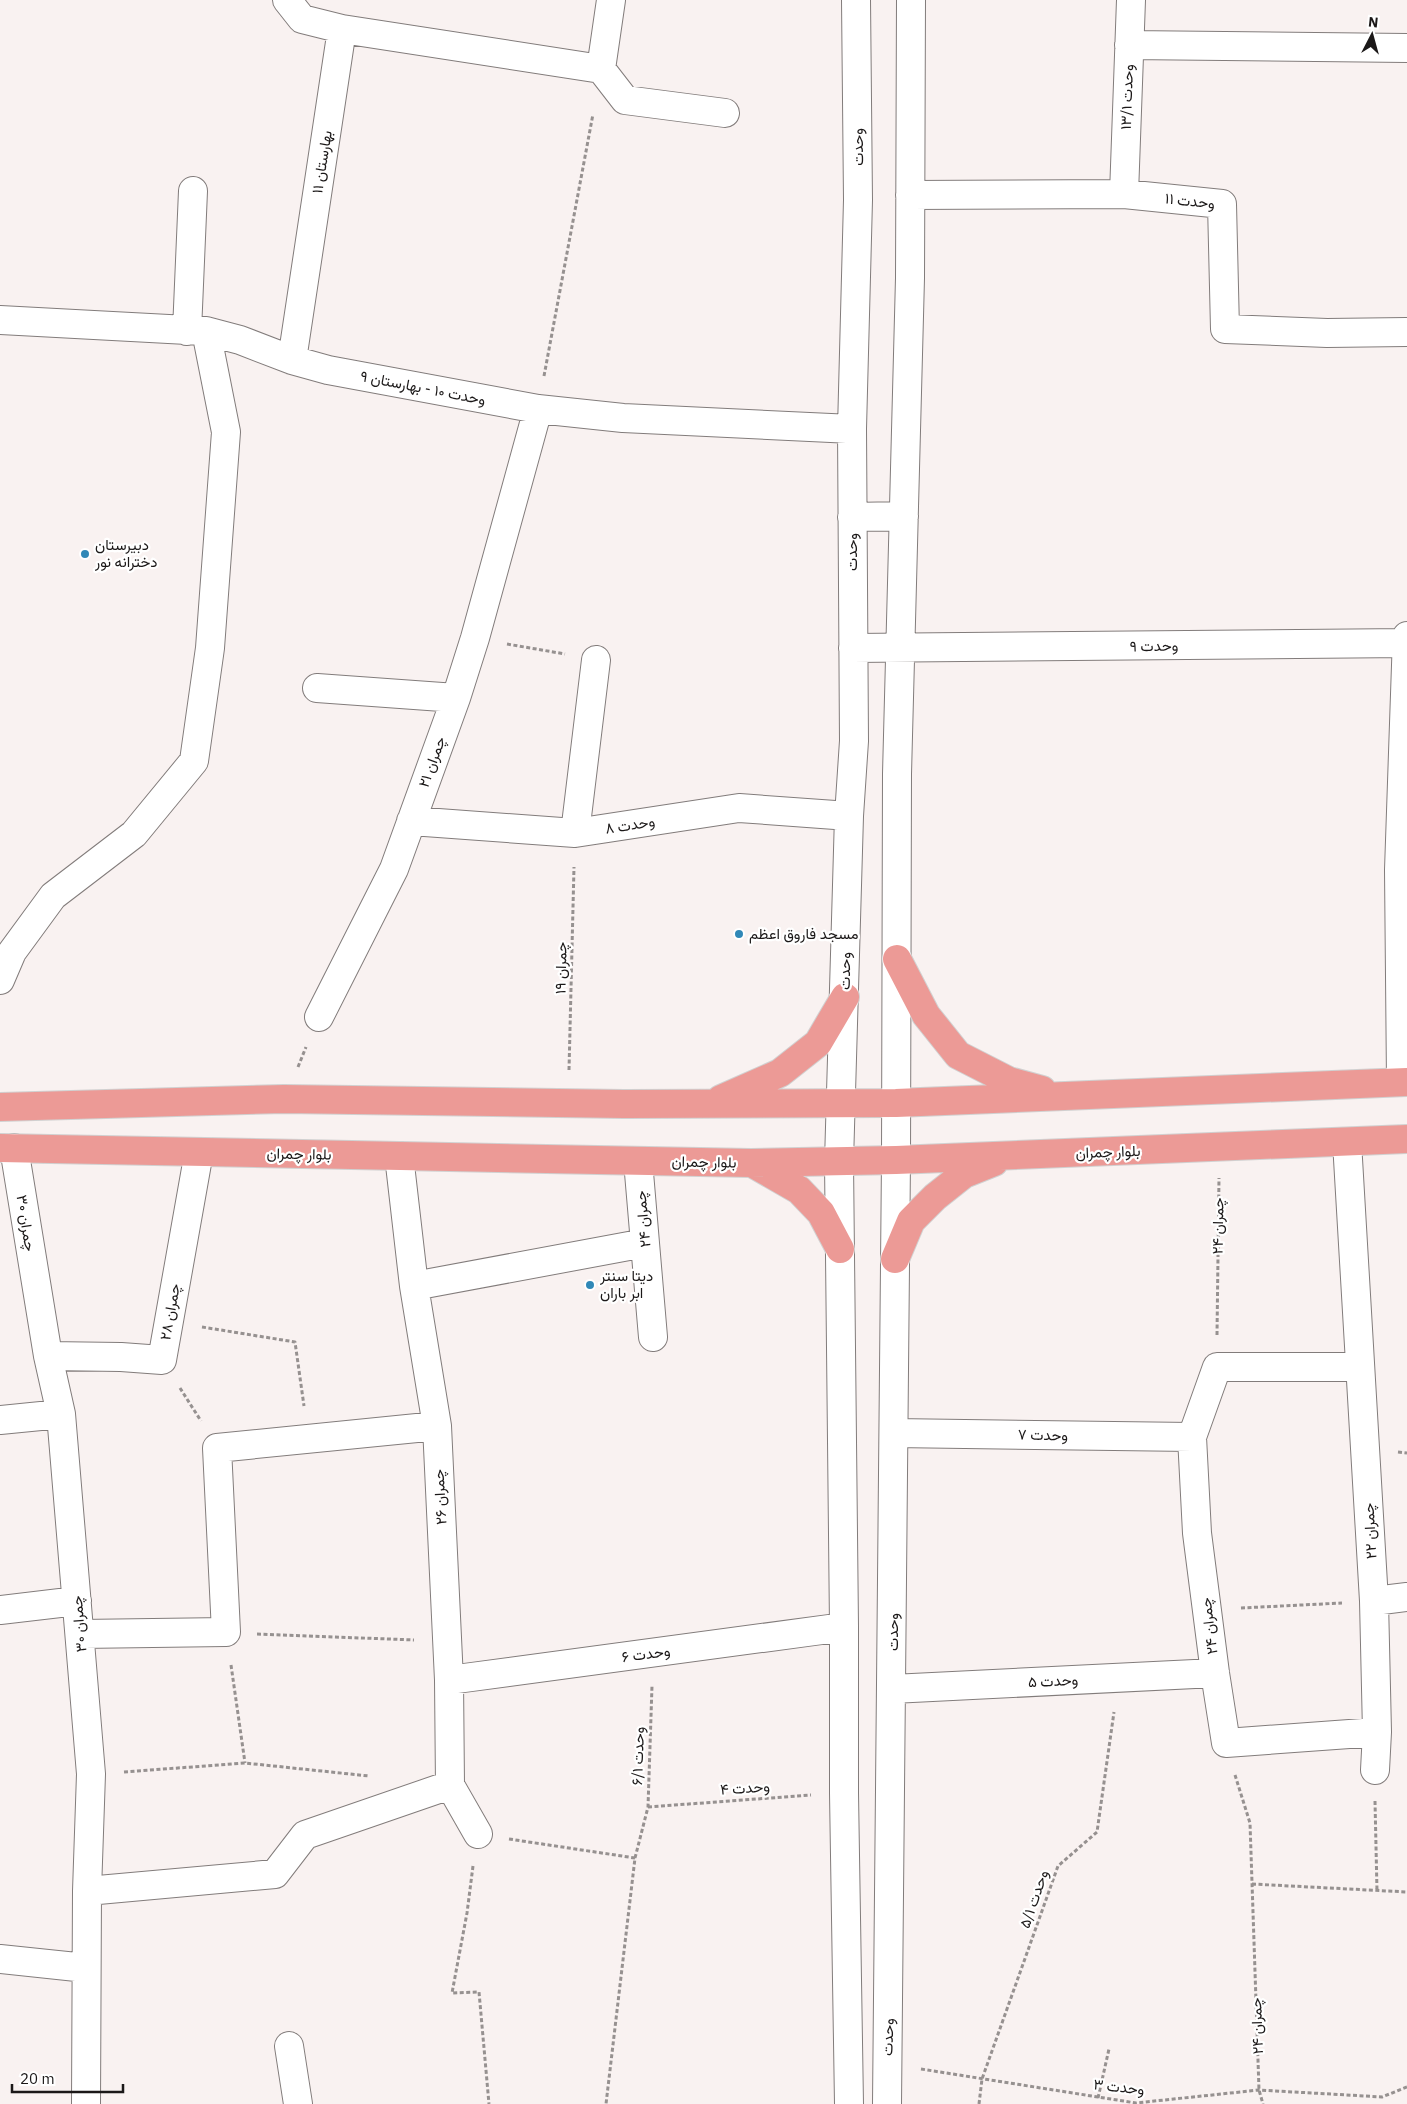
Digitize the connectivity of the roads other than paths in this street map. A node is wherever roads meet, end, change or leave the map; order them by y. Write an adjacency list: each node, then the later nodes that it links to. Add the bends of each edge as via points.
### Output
1 (287, 0): 6 (street, via 302,19)
2 (611, 0): 9 (street)
3 (856, 0): 19 (street, وحدت, via 858,200)
4 (911, 0): 13 (street)
5 (1131, 0): 7 (street, وحدت ۱۳/۱)
6 (342, 29): 9 (street); 17 (street, بهارستان ۱۱)
7 (1129, 46): 8 (street); 12 (street, وحدت ۱۳/۱)
8 (1407, 48)
9 (601, 69): 10 (street, via 624,100)
10 (725, 113)
11 (192, 191): 15 (street)
12 (1124, 194): 13 (street, وحدت ۱۱); 16 (street, وحدت ۱۱, via 1222,204 1225,329)
13 (910, 195): 20 (street)
14 (0, 320): 15 (street, وحدت ۱۰ - بهارستان ۹)
15 (197, 331): 17 (street, وحدت ۱۰ - بهارستان ۹, via 240,340); 33 (street, via 226,432 210,648 194,761 134,834 53,896 12,952)
16 (1407, 332)
17 (292, 360): 18 (street, وحدت ۱۰ - بهارستان ۹, via 365,378)
18 (538, 410): 19 (street, وحدت ۱۰ - بهارستان ۹, via 623,418); 28 (street, چمران ۲۱)
19 (852, 429): 21 (street, وحدت)
20 (904, 516): 21 (street); 25 (street)
21 (852, 517): 24 (street, وحدت)
22 (1407, 636): 23 (street)
23 (1407, 643): 25 (street, وحدت ۹); 36 (street, via 1400,870)
24 (853, 648): 25 (street, وحدت ۹); 29 (street, وحدت, via 854,741)
25 (901, 648): 32 (street)
26 (596, 660): 31 (street)
27 (317, 688): 28 (street)
28 (456, 698): 30 (street, چمران ۲۱)
29 (849, 816): 31 (street, وحدت ۸, via 739,808); 34 (street, وحدت)
30 (411, 821): 31 (street, وحدت ۸); 35 (street, چمران ۲۱, via 394,868)
31 (575, 833)
32 (896, 959): 37 (main road, via 926,1015 958,1055 1009,1081); 39 (street)
33 (0, 980)
34 (845, 997): 38 (street, وحدت); 40 (main road, via 818,1043 780,1072)
35 (319, 1017)
36 (1404, 1082): 37 (main road)
37 (1063, 1096): 39 (main road)
38 (841, 1103): 39 (main road); 40 (main road); 51 (street, وحدت)
39 (896, 1103): 48 (street, وحدت)
40 (711, 1104): 41 (main road, via 284,1099)
41 (0, 1107)
42 (1407, 1139): 43 (main road, بلوار چمران)
43 (1347, 1142): 47 (main road, بلوار چمران); 58 (street, چمران ۲۲)
44 (7, 1148): 45 (main road, بلوار چمران); 57 (street, چمران ۳۰)
45 (199, 1152): 46 (main road, بلوار چمران); 57 (street, چمران ۲۸, via 162,1360)
46 (399, 1156): 49 (main road, بلوار چمران); 55 (street, چمران ۲۶)
47 (1010, 1156): 48 (main road, بلوار چمران); 54 (main road, via 964,1174 935,1197 911,1221)
48 (896, 1160): 51 (main road, بلوار چمران); 54 (street, وحدت)
49 (638, 1161): 50 (main road, بلوار چمران); 52 (street, چمران ۲۴)
50 (750, 1162): 51 (main road, بلوار چمران); 53 (main road, via 800,1190 821,1213)
51 (839, 1162): 53 (street)
52 (644, 1243): 55 (street); 56 (street, چمران ۲۴)
53 (840, 1249): 68 (street)
54 (895, 1259): 62 (street, وحدت)
55 (414, 1286): 61 (street, چمران ۲۶)
56 (653, 1337)
57 (48, 1356): 59 (street, چمران ۳۰)
58 (1360, 1367): 63 (street, چمران ۲۴, via 1216,1367); 66 (street, چمران ۲۲)
59 (61, 1414): 60 (street); 65 (street, چمران ۳۰)
60 (0, 1420)
61 (437, 1426): 69 (street, via 217,1448 226,1632); 71 (street, چمران ۲۶)
62 (894, 1433): 63 (street, وحدت ۷); 72 (street, وحدت)
63 (1192, 1437): 70 (street, چمران ۲۴, via 1198,1533)
64 (1407, 1597): 66 (street)
65 (77, 1601): 67 (street); 69 (street, چمران ۳۰)
66 (1374, 1601): 73 (street, چمران ۲۲)
67 (0, 1610)
68 (844, 1628): 71 (street, وحدت ۶); 81 (street)
69 (80, 1634): 77 (street, چمران ۳۰, via 91,1774)
70 (1215, 1673): 72 (street, وحدت ۵); 73 (street, چمران ۲۴, via 1226,1743)
71 (449, 1680): 75 (street, چمران ۲۶)
72 (892, 1689): 82 (street, وحدت)
73 (1377, 1732): 74 (street, چمران ۲۲)
74 (1375, 1770)
75 (450, 1785): 76 (street, چمران ۲۶); 77 (street, via 305,1835 275,1874)
76 (478, 1834)
77 (87, 1891): 79 (street, چمران ۳۰)
78 (0, 1959): 79 (street)
79 (86, 1968): 83 (street, چمران ۳۰)
80 (289, 2046): 84 (street)
81 (848, 2063): 82 (street); 85 (street)
82 (888, 2063): 86 (street, وحدت)
83 (86, 2104)
84 (298, 2104)
85 (849, 2104)
86 (887, 2104)

